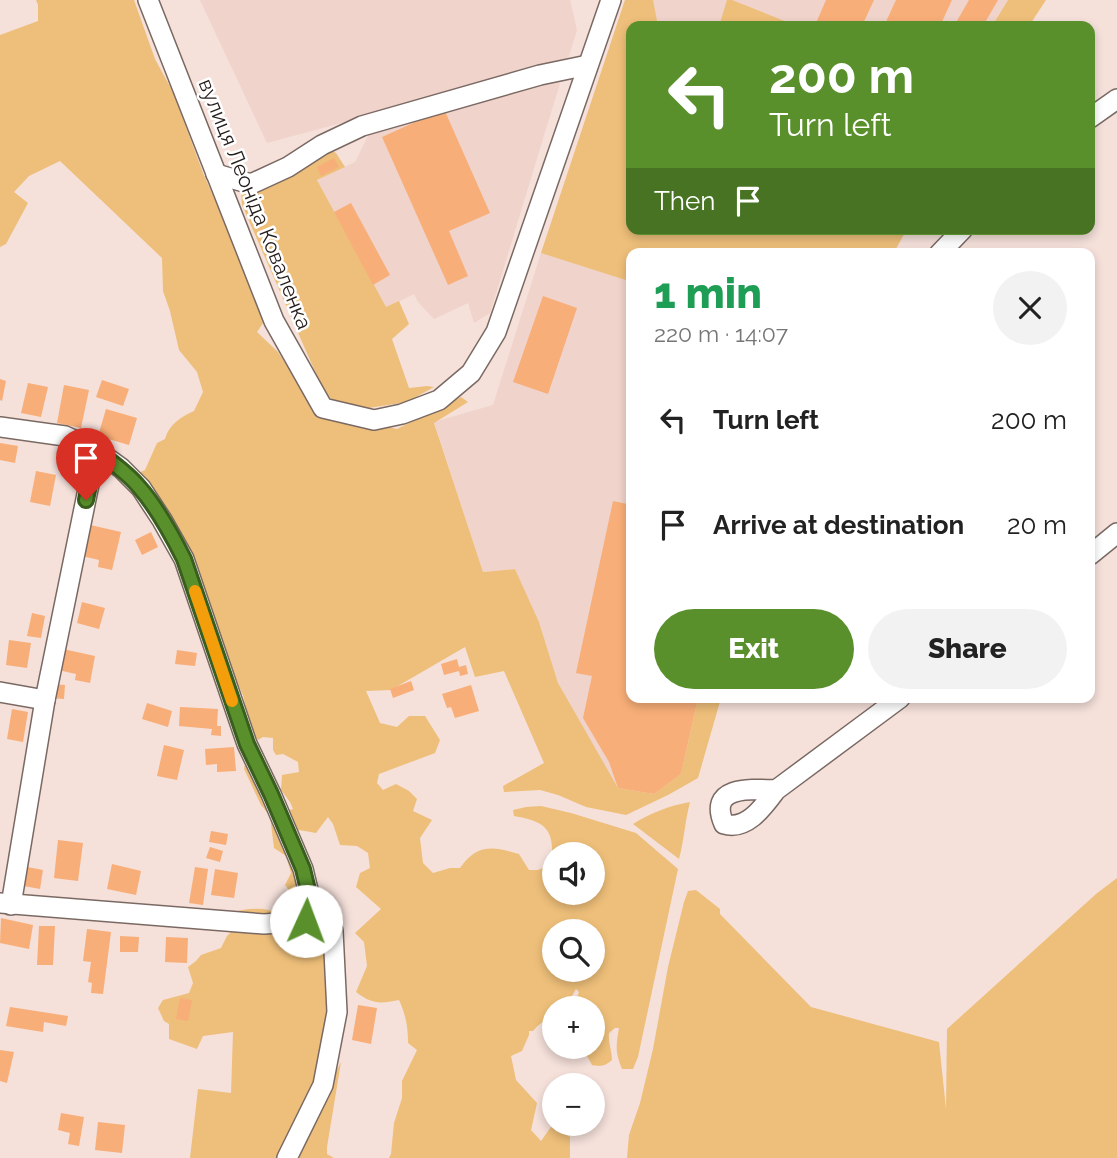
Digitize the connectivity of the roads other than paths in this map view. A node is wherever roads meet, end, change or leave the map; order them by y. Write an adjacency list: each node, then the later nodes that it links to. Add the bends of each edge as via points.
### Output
1 (148, 0): 6 (street, вулиця Леоніда Коваленка)
2 (611, 0): 3 (street, вулиця Леоніда Коваленка)
3 (588, 65): 6 (street, via 362,125 251,184); 6 (street, вулиця Леоніда Коваленка, via 496,332 471,373 439,400 402,414 374,420 323,408 275,321)
4 (1117, 99): 5 (street)
5 (1095, 114)
6 (216, 174)
7 (956, 235): 8 (street)
8 (945, 248)
9 (0, 427): 10 (street, via 65,436)
10 (96, 450): 14 (street); 18 (street, via 141,488 184,559 247,744 303,869 309,894)
11 (1117, 533): 12 (street)
12 (1095, 551)
13 (0, 692): 14 (street)
14 (45, 700): 17 (street)
15 (893, 703): 16 (street)
16 (776, 790)
17 (6, 904): 18 (street, via 264,924)
18 (306, 921): 19 (street, via 333,931 337,1012 323,1085)
19 (287, 1158)

